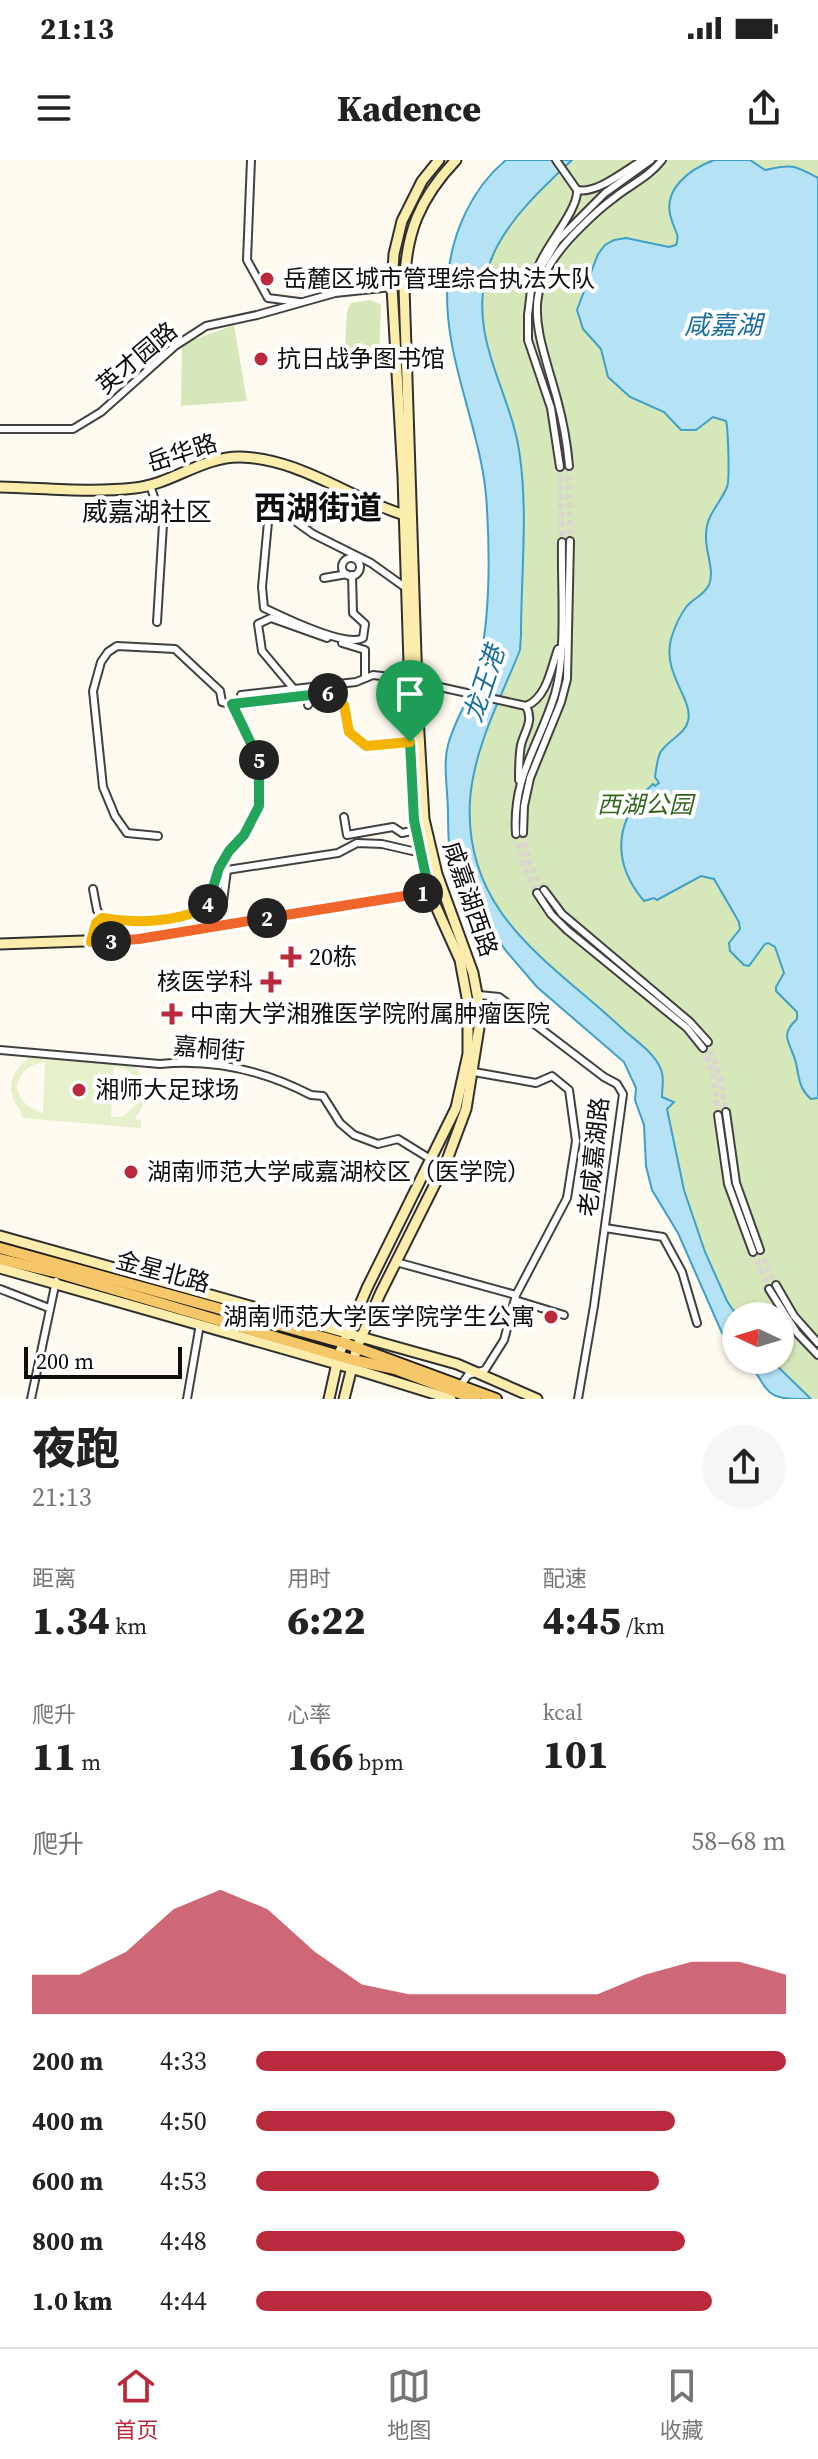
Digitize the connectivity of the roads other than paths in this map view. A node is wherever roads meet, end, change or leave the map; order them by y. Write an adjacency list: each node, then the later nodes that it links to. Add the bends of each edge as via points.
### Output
1 (251, 160): 11 (street, via 247,260 268,298)
2 (439, 160): 9 (main road, 咸嘉湖西路, via 402,221)
3 (456, 160): 17 (main road, 咸嘉湖西路, via 424,200 407,248)
4 (556, 160): 8 (street)
5 (643, 160): 8 (street, via 587,191)
6 (651, 160): 10 (street, via 605,193 557,241)
7 (662, 160): 13 (street, via 583,225 543,277 536,327)
8 (577, 188): 10 (street, via 578,200 546,248)
9 (392, 287): 11 (street, 英才园路); 17 (main road, 咸嘉湖西路)
10 (531, 292): 14 (street, via 528,340 551,408)
11 (302, 302): 12 (street, 英才园路, via 206,326 73,429)
12 (0, 429)
13 (569, 466)
14 (560, 467)
15 (150, 485): 16 (main road, 岳华路); 17 (main road, 岳华路, via 218,459 240,457 275,462); 20 (street, via 163,524)
16 (0, 487)
17 (408, 516): 19 (main road, 咸嘉湖西路); 23 (main road, 咸嘉湖西路)
18 (324, 578): 19 (street, via 350,575 353,613 365,624 363,638 344,640 264,608 269,511 278,509)
19 (406, 588): 23 (main road, 咸嘉湖西路)
20 (157, 622)
21 (561, 641): 29 (street, via 541,694); 31 (street, via 554,695); 31 (street, via 566,542 567,679 530,778 520,833 514,814)
22 (365, 678): 23 (street); 24 (street); 24 (street, via 365,650 271,618 258,624 262,651)
23 (412, 681): 29 (street); 30 (main road, 咸嘉湖西路); 43 (main road, 咸嘉湖西路, via 430,848)
24 (293, 688): 25 (street)
25 (241, 695)
26 (339, 700): 27 (street, via 329,693); 28 (street, via 312,700); 30 (street, via 349,732 366,746)
27 (232, 704): 34 (street, via 222,702 220,691 175,649 117,646 101,662 93,691 103,787 127,833); 40 (street, via 259,757 254,810 244,835 219,868 206,908 185,917)
28 (308, 705)
29 (526, 706): 31 (street, via 530,721 521,746)
30 (410, 742): 33 (main road, 咸嘉湖西路)
31 (518, 787)
32 (344, 817): 33 (street, via 347,835 393,827 402,833)
33 (416, 830): 35 (main road, 咸嘉湖西路)
34 (158, 836)
35 (421, 853): 37 (main road, 咸嘉湖西路); 39 (street, via 357,843 338,853 227,870)
36 (93, 889): 40 (street)
37 (429, 891): 41 (main road, via 139,939); 48 (main road, 咸嘉湖西路, via 460,960 468,1003 468,1054 456,1108)
38 (540, 891): 44 (street, via 690,1022)
39 (222, 909)
40 (102, 918): 41 (street)
41 (91, 942): 42 (main road)
42 (0, 944)
43 (479, 995): 46 (main road, 咸嘉湖西路); 49 (street, 老咸嘉湖路, via 499,997 617,1084 623,1094)
44 (705, 1045)
45 (0, 1050): 48 (street, 嘉桐街, via 241,1067 323,1096 340,1123 366,1141 383,1144 398,1139)
46 (474, 1072): 54 (main road, 咸嘉湖西路, via 447,1160); 58 (street, via 536,1083 552,1076 569,1090 576,1141 567,1198)
47 (722, 1113): 52 (street)
48 (432, 1160): 63 (main road, 咸嘉湖西路)
49 (605, 1228): 62 (street, via 663,1237 682,1272); 80 (street, 老咸嘉湖路)
50 (0, 1236): 63 (main road)
51 (0, 1248): 63 (main road, 金星北路)
52 (757, 1251)
53 (0, 1259): 56 (main road, 金星北路)
54 (396, 1262): 58 (street); 64 (main road, 咸嘉湖西路)
55 (0, 1268): 56 (main road)
56 (57, 1278): 59 (street); 61 (main road, 金星北路)
57 (0, 1289): 59 (street)
58 (515, 1297): 60 (street); 71 (street, via 504,1340 485,1370 468,1375)
59 (49, 1308): 72 (street)
60 (564, 1315)
61 (201, 1320): 67 (main road, 金星北路); 73 (street)
62 (697, 1323)
63 (346, 1339): 64 (main road, 金星北路); 67 (main road, 咸嘉湖西路)
64 (359, 1342): 68 (main road, 咸嘉湖西路); 71 (main road, 金星北路); 79 (main road, via 457,1364)
65 (818, 1343): 66 (street, via 773,1287 797,1333)
66 (818, 1355)
67 (338, 1359): 68 (main road, 金星北路); 74 (main road, 咸嘉湖西路)
68 (352, 1364): 69 (main road); 70 (main road, 咸嘉湖西路); 77 (main road, 金星北路, via 395,1369)
69 (370, 1373): 70 (main road); 76 (main road)
70 (347, 1385): 75 (main road, 咸嘉湖西路)
71 (461, 1385): 78 (main road, 金星北路)
72 (31, 1399)
73 (187, 1399)
74 (329, 1399)
75 (344, 1399)
76 (451, 1399)
77 (475, 1399)
78 (496, 1399)
79 (537, 1399)
80 (578, 1399)

